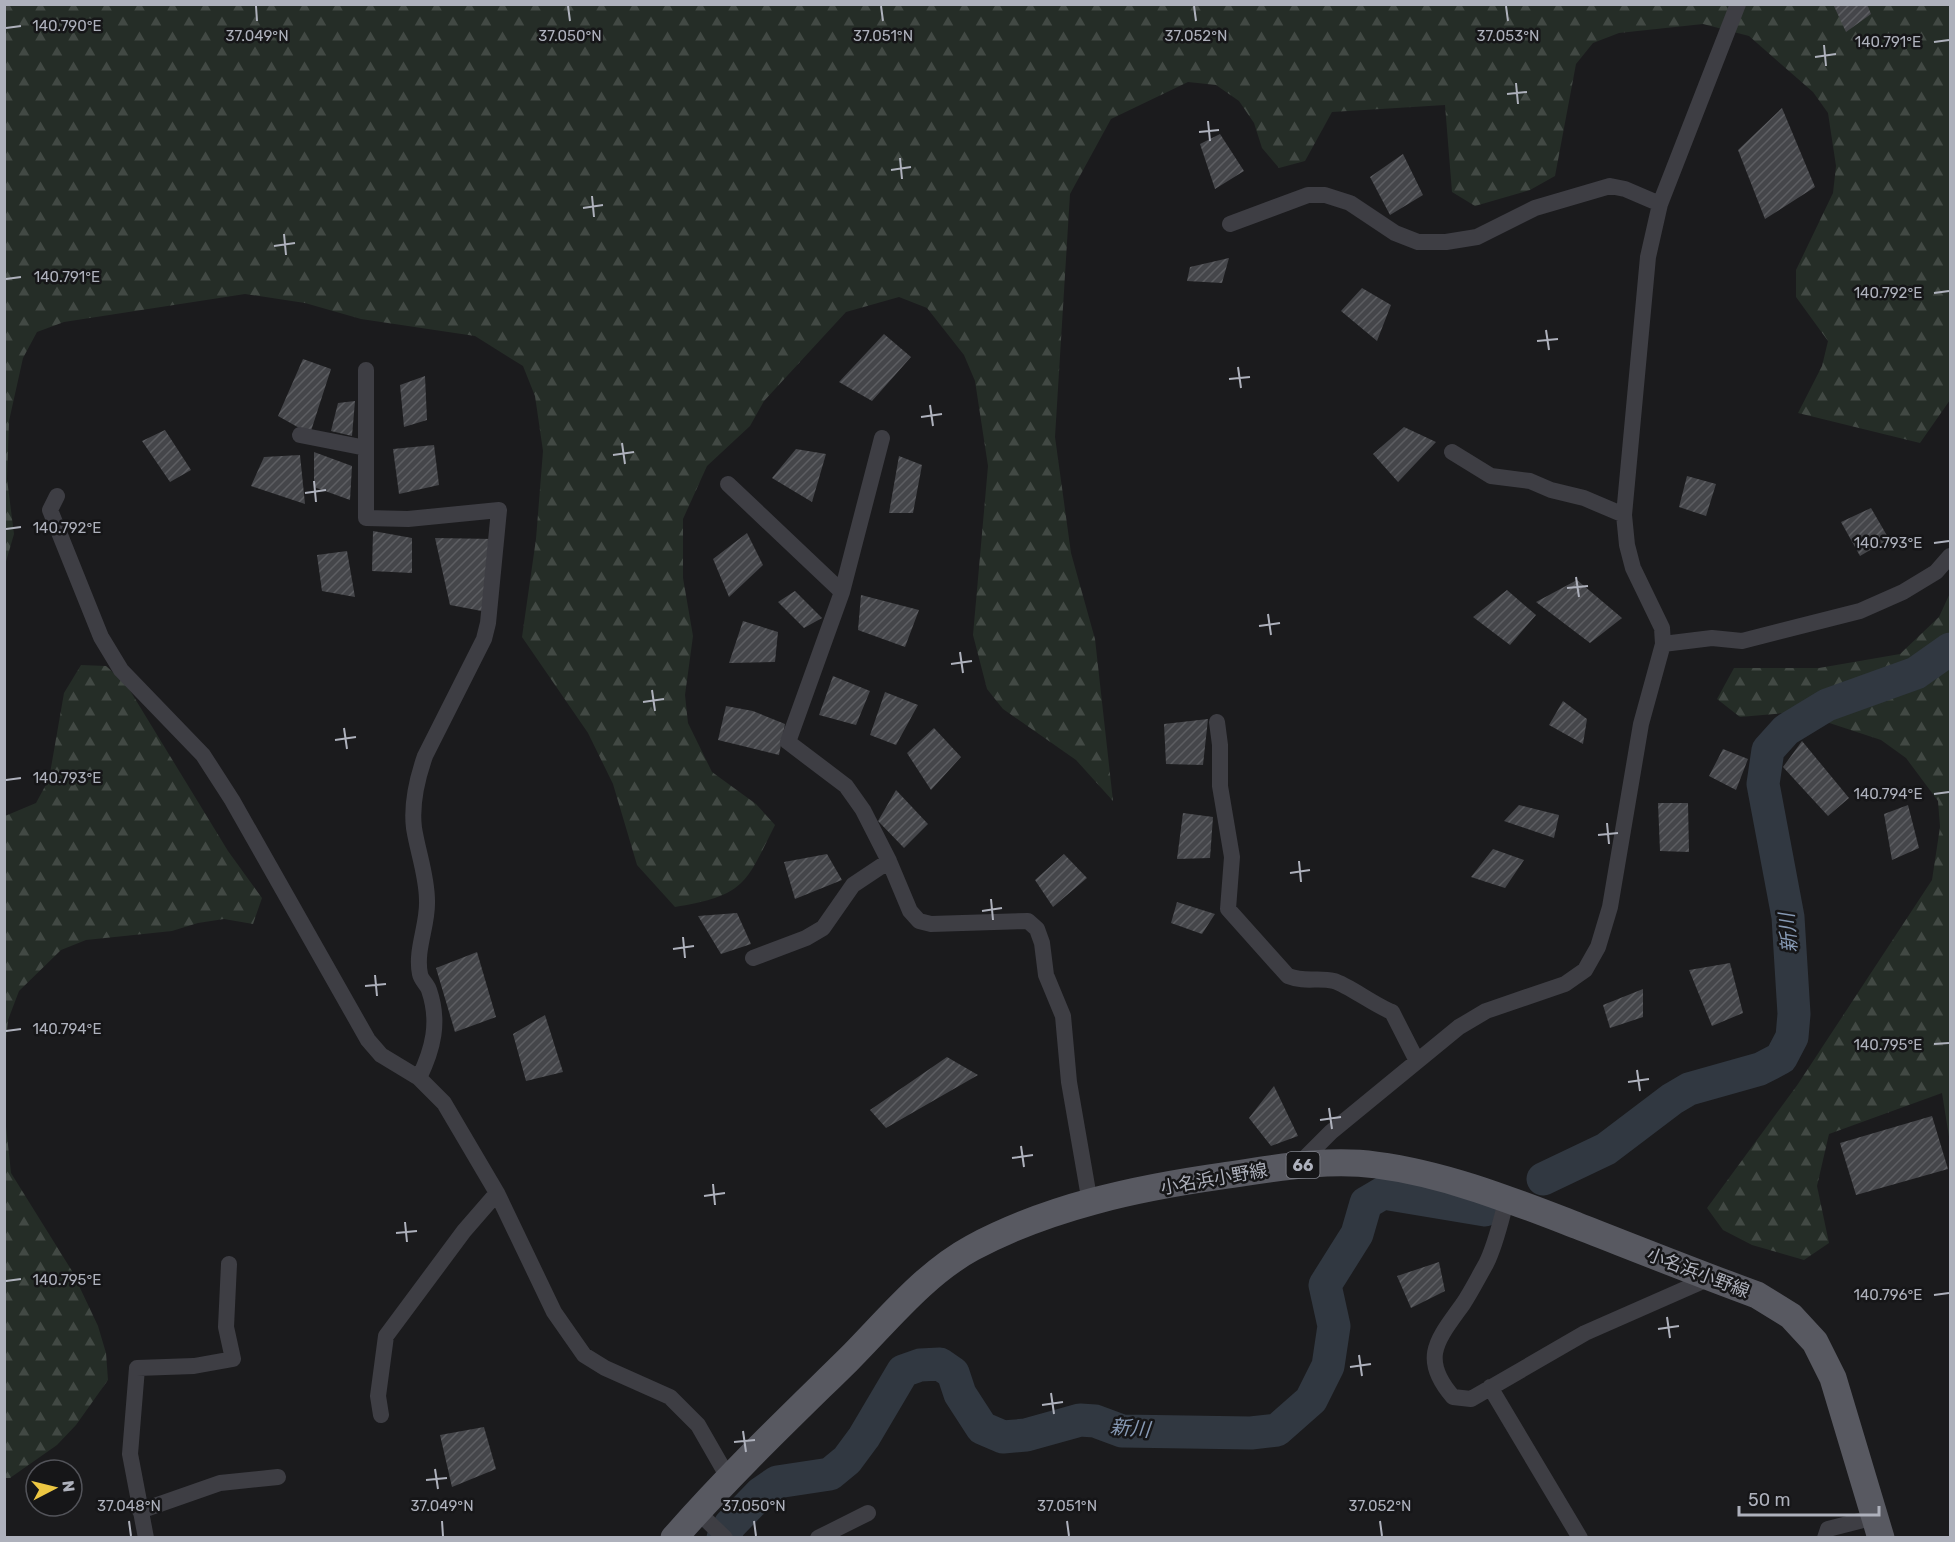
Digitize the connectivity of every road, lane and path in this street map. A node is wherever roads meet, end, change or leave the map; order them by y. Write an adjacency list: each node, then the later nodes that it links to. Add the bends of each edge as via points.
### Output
1 (1738, 4): 2 (street)
2 (1659, 204): 3 (street, via 1610,186 1535,208 1477,237 1446,242 1410,239 1350,203 1325,195 1308,195); 11 (street, via 1648,257)
3 (1230, 224)
4 (366, 370): 7 (street)
5 (300, 435): 7 (street)
6 (882, 438): 13 (street)
7 (366, 448): 19 (street, via 366,518 408,519 499,510 484,639 425,756 413,809 428,903 420,976 435,1010 435,1033)
8 (1452, 452): 11 (street, via 1491,476 1530,481)
9 (728, 484): 13 (street)
10 (57, 496): 19 (street, via 50,510 101,638 121,669 208,764 368,1040 381,1055)
11 (1624, 515): 14 (street, via 1634,568 1662,628)
12 (1950, 556): 14 (street, via 1936,572 1860,611 1742,641 1712,638)
13 (842, 592): 16 (street, via 788,742 846,786)
14 (1664, 644): 18 (street, via 1641,724 1610,907 1598,947 1585,970 1565,984 1486,1011)
15 (1217, 722): 18 (street, via 1220,786 1232,857 1228,909 1288,976 1301,981 1335,981 1392,1012)
16 (889, 861): 17 (street, via 853,885 824,928); 23 (street, via 910,910 919,921 1028,921 1037,929 1046,975 1064,1016 1069,1082)
17 (753, 958)
18 (1417, 1061): 20 (street)
19 (420, 1078): 21 (street, via 444,1103)
20 (1297, 1165): 22 (main road, 小名浜小野線 / 66, via 1374,1164); 23 (main road, 小名浜小野線 / 66, via 1196,1180)
21 (497, 1192): 27 (street, via 386,1336 378,1396); 29 (street, via 554,1312 584,1354 605,1368 670,1397 698,1425)
22 (1507, 1198): 25 (main road, 小名浜小野線 / 66); 26 (street, via 1487,1261 1464,1303 1439,1335 1435,1352 1441,1383 1453,1397 1471,1399)
23 (1090, 1203): 29 (main road, 小名浜小野線 / 66, via 1025,1223 979,1245 924,1284)
24 (229, 1264): 30 (street, via 226,1327 233,1359 194,1366 137,1368 130,1454)
25 (1710, 1278): 26 (street, via 1604,1323); 33 (main road, 小名浜小野線 / 66, via 1791,1316 1815,1342 1833,1378)
26 (1490, 1387): 38 (street)
27 (381, 1415)
28 (278, 1477): 30 (street, via 220,1483)
29 (729, 1479): 32 (main road, 小名浜小野線 / 66)
30 (140, 1511): 34 (street)
31 (868, 1513): 37 (street)
32 (703, 1516): 35 (main road, 小名浜小野線 / 66); 36 (street)
33 (1878, 1527): 39 (street, via 1828,1529)
34 (146, 1538)
35 (674, 1538)
36 (725, 1538)
37 (818, 1538)
38 (1580, 1538)
39 (1825, 1538)

